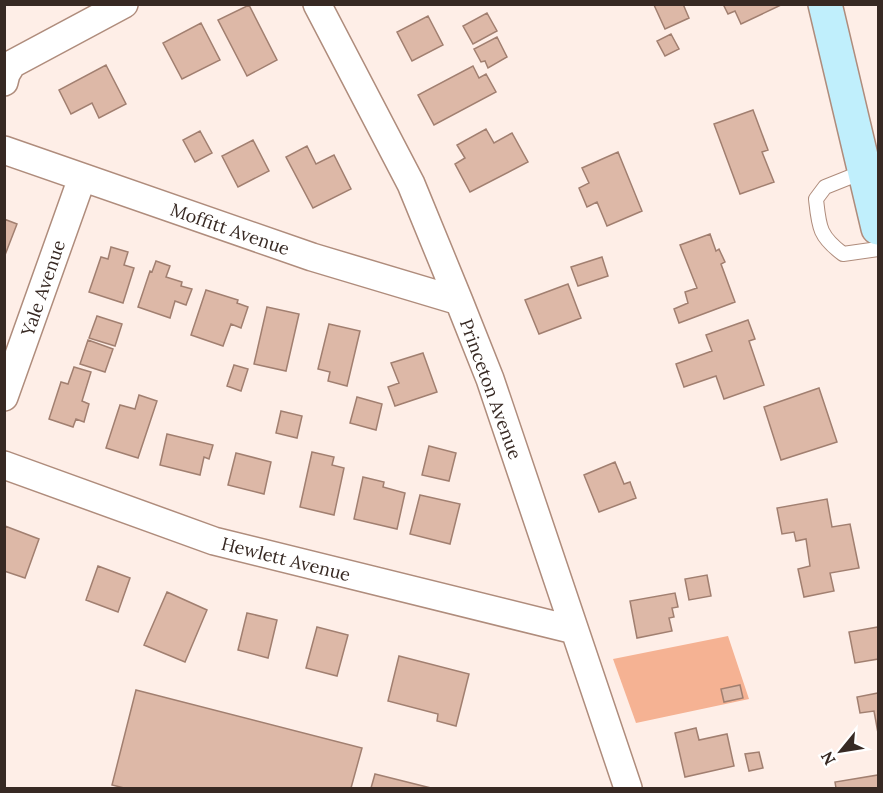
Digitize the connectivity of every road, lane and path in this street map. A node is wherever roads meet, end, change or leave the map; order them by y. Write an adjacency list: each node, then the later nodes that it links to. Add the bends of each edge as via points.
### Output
1 (124, 4): 4 (street, via 12,64)
2 (317, 4): 10 (street, Princeton Avenue, via 411,184)
3 (825, 4): 6 (main road)
4 (4, 82)
5 (4, 150): 7 (street, Moffitt Avenue)
6 (865, 171): 8 (main road); 9 (lane, via 825,187 816,198 818,224 828,242 843,254)
7 (82, 178): 10 (street, Moffitt Avenue, via 312,257); 11 (street, Yale Avenue)
8 (879, 228)
9 (879, 249)
10 (459, 301): 13 (street, Princeton Avenue, via 490,379)
11 (4, 397)
12 (4, 465): 13 (street, Hewlett Avenue, via 214,541)
13 (574, 630): 14 (street, Princeton Avenue)
14 (628, 789)

